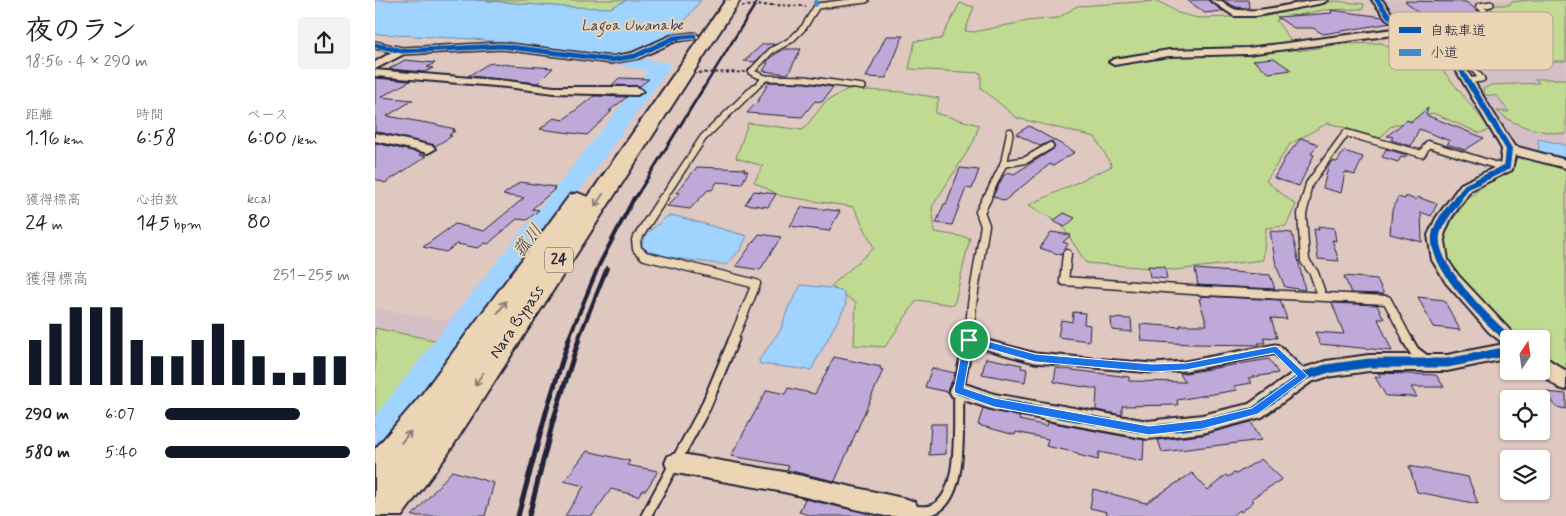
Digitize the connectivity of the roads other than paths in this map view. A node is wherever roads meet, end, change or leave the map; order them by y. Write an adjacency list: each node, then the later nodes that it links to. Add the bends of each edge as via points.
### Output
1 (866, 0): 22 (lane, via 817,6 804,27 791,40 771,51 751,72)
2 (1215, 0): 8 (street, via 1234,13)
3 (1260, 0): 8 (street)
4 (1323, 0): 8 (street)
5 (1377, 0): 10 (street)
6 (731, 2): 12 (highway, Nara Bypass / 24); 47 (highway, Nara Bypass / 24, one-way to 47, via 435,444)
7 (1491, 4): 9 (lane, via 1479,6)
8 (1275, 9)
9 (1485, 12)
10 (1389, 16)
11 (1389, 33): 17 (street, via 1248,51 1169,53)
12 (694, 36): 15 (street, via 674,38 635,56 611,60); 45 (highway, Nara Bypass / 24, one-way to 12, via 434,404)
13 (375, 38): 15 (street)
14 (375, 45): 16 (street)
15 (502, 46): 16 (street)
16 (402, 52): 18 (street)
17 (1114, 62)
18 (375, 66)
19 (1462, 70): 23 (street)
20 (1474, 70): 23 (lane, via 1482,79)
21 (375, 74): 25 (street, via 554,90)
22 (765, 78): 24 (lane, via 805,79); 44 (lane, via 703,138 636,240 637,249 645,256 756,284 705,408)
23 (1467, 82): 30 (street)
24 (863, 87)
25 (637, 91)
26 (1009, 132): 31 (lane)
27 (375, 137): 29 (street)
28 (1050, 146): 31 (lane, via 1026,160)
29 (428, 149)
30 (1509, 149): 32 (street); 33 (street, via 1507,167)
31 (1003, 164): 37 (lane, via 980,212 985,225 971,304)
32 (1566, 164)
33 (1504, 168): 35 (lane, via 1428,144 1422,154 1346,133 1309,184 1302,214 1305,261 1314,273); 36 (street, via 1466,187 1444,218 1436,236 1440,260 1452,279)
34 (1067, 254): 35 (lane, via 1064,281 1206,292)
35 (1322, 296): 39 (lane, via 1387,300 1414,351)
36 (1500, 331)
37 (969, 340): 41 (lane, via 1035,358 1152,368 1186,366 1276,349); 43 (lane)
38 (1500, 352): 39 (street)
39 (1434, 364): 41 (street, via 1369,363)
40 (1550, 370): 42 (street)
41 (1303, 376): 43 (street, via 1255,411 1202,424 1149,430 994,402)
42 (1566, 382)
43 (959, 390): 46 (lane, via 958,453 953,487 932,510)
44 (677, 464): 46 (street, via 784,482); 48 (lane)
45 (375, 475)
46 (907, 510)
47 (379, 516)
48 (646, 516)

